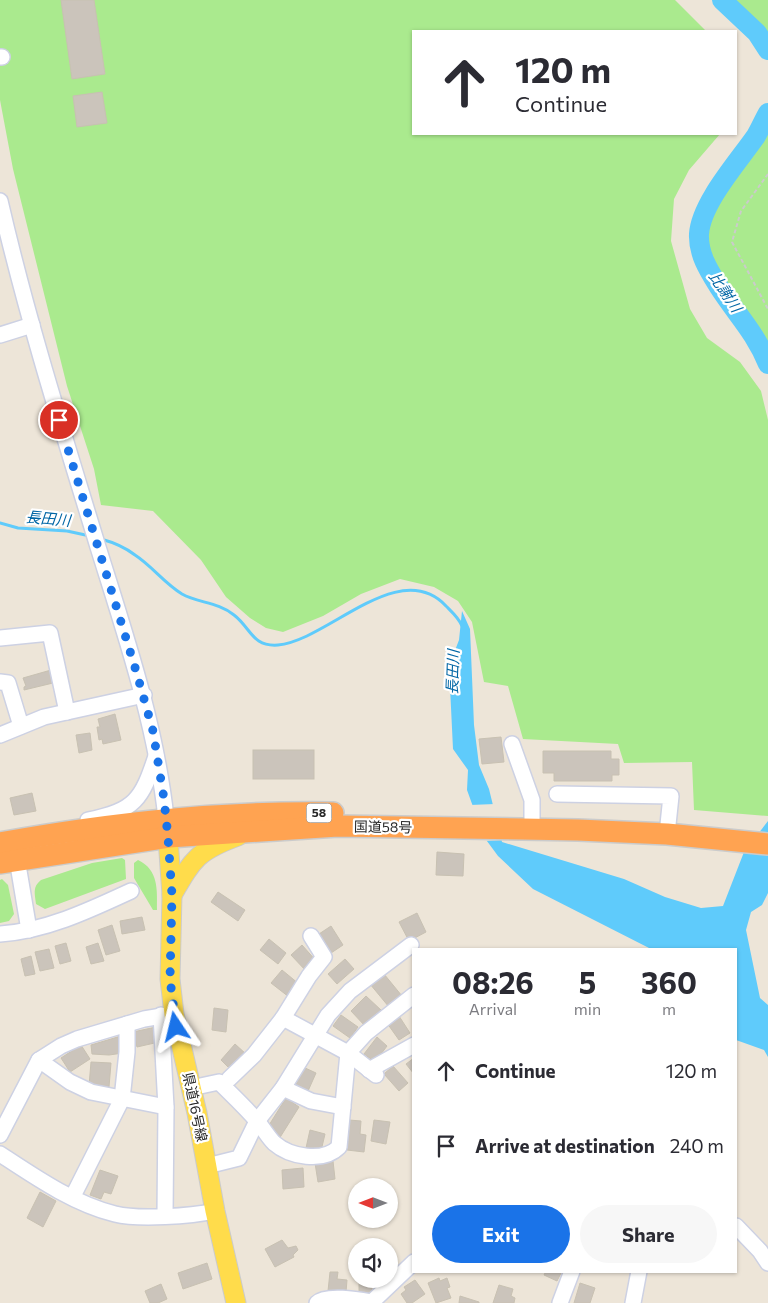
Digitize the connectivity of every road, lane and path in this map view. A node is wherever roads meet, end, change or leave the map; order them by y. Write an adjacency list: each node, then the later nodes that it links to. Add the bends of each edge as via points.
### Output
1 (768, 174): 3 (path, via 741,211 732,242)
2 (0, 201): 4 (street)
3 (768, 309)
4 (32, 325): 5 (street); 8 (street)
5 (0, 335)
6 (0, 638): 9 (street, via 50,634)
7 (0, 682): 10 (street, via 8,683)
8 (144, 695): 9 (street); 13 (street)
9 (67, 712): 10 (street)
10 (22, 726): 11 (street)
11 (0, 735)
12 (512, 744): 16 (street, via 532,800)
13 (156, 753): 18 (street); 21 (street, via 142,792 132,803 118,812 84,821)
14 (557, 794): 17 (street, via 671,796)
15 (474, 822): 16 (highway, 国道58号 / 58); 18 (highway, 国道58号 / 58, via 309,813 219,814); 20 (highway, 国道58号 / 58)
16 (532, 822): 17 (highway, 国道58号 / 58)
17 (668, 827): 22 (highway, 国道58号 / 58)
18 (168, 828): 20 (highway, 国道58号 / 58); 21 (highway, 国道58号 / 58); 25 (highway, 国道58号 / 58); 27 (main road, 県道16号線)
19 (768, 829): 22 (highway, 国道58号 / 58)
20 (253, 831): 27 (main road, via 213,846 195,858)
21 (57, 834): 23 (highway, 国道58号 / 58)
22 (744, 834): 24 (highway, 国道58号 / 58)
23 (0, 843)
24 (768, 844)
25 (8, 861): 28 (street)
26 (131, 891): 28 (street, via 84,912)
27 (172, 895): 33 (main road, 県道16号線)
28 (29, 930): 29 (street)
29 (0, 934)
30 (311, 936): 34 (street, via 324,957)
31 (412, 945): 36 (street, via 350,991)
32 (412, 997): 38 (street, via 366,1033)
33 (167, 1014): 35 (street); 41 (main road, 県道16号線); 44 (street)
34 (284, 1018): 36 (street); 40 (street)
35 (127, 1024): 39 (street, via 77,1039); 43 (street)
36 (315, 1034): 38 (street); 42 (street)
37 (412, 1046): 38 (street, via 373,1072)
38 (348, 1053): 45 (street)
39 (39, 1060): 43 (street, via 91,1092); 47 (street)
40 (229, 1080)
41 (191, 1088): 46 (street, via 219,1082); 49 (main road, 県道16号線)
42 (283, 1088): 45 (street, via 311,1101); 46 (street)
43 (122, 1099): 44 (street); 50 (street)
44 (166, 1107): 52 (street)
45 (343, 1107): 46 (street, via 339,1147 333,1153 314,1157 295,1154 274,1143)
46 (257, 1121): 49 (street, via 239,1158)
47 (0, 1135)
48 (0, 1154): 50 (street)
49 (207, 1166): 51 (main road, 県道16号線)
50 (73, 1196): 52 (street, via 118,1215)
51 (215, 1211): 52 (street); 58 (main road, 県道16号線)
52 (165, 1215)
53 (737, 1227): 54 (street)
54 (768, 1263)
55 (412, 1264): 59 (street, via 372,1302 324,1299)
56 (571, 1273): 60 (street)
57 (639, 1273): 61 (street)
58 (236, 1303)
59 (317, 1303)
60 (560, 1303)
61 (633, 1303)

